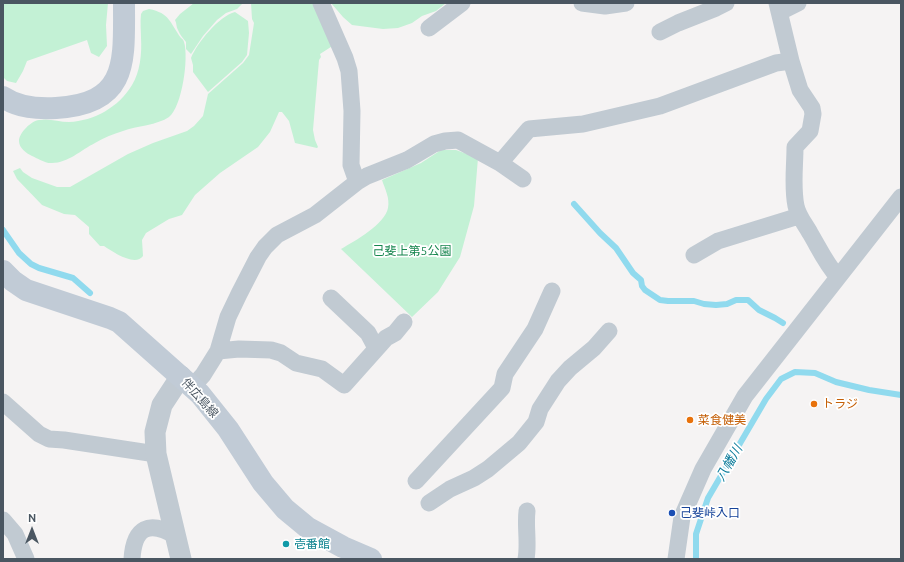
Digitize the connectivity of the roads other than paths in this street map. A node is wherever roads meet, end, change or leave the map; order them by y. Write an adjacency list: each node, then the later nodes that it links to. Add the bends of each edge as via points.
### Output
1 (124, 3): 12 (main road, via 122,66 114,82 101,96 78,106 48,109 21,106)
2 (320, 3): 15 (street, via 350,71 351,165)
3 (462, 3): 9 (street)
4 (582, 3): 5 (street, via 606,6)
5 (626, 3)
6 (726, 3): 10 (street)
7 (798, 3): 8 (street)
8 (778, 8): 11 (street)
9 (429, 28)
10 (660, 32)
11 (791, 61): 13 (street, via 776,63 660,106 583,124 529,129); 17 (street, via 800,90 813,114 810,131 795,147 794,196)
12 (3, 97)
13 (500, 163): 14 (street); 15 (street, via 458,140 444,141)
14 (523, 179)
15 (357, 182): 26 (street, via 315,215 277,235 265,247 228,317)
16 (898, 206): 20 (street)
17 (799, 216): 18 (street, via 718,241); 20 (street, via 829,267)
18 (694, 256)
19 (3, 271): 27 (main road, 伴広島線, via 26,290 119,322)
20 (838, 277): 40 (street, via 745,396 703,469 682,517)
21 (552, 291): 30 (street, via 535,329 505,374 502,388)
22 (331, 298): 25 (street, via 368,333)
23 (404, 322): 25 (street)
24 (610, 331): 31 (street, via 558,381 540,409 536,422 519,443 488,469 450,489)
25 (376, 348): 26 (street, via 344,385 322,369 296,363 271,350)
26 (218, 351): 27 (street, via 203,375)
27 (186, 381): 29 (street, via 162,405 155,432); 38 (main road, 伴広島線, via 216,414 263,483 285,509 308,528 342,547)
28 (3, 402): 29 (street, via 38,434 49,439)
29 (156, 454): 34 (street)
30 (416, 481)
31 (429, 504)
32 (527, 511): 39 (street)
33 (3, 520): 35 (street, via 15,534)
34 (176, 536): 36 (street, via 156,527 148,527 140,533 132,548); 37 (street)
35 (26, 559)
36 (132, 559)
37 (181, 559)
38 (371, 559)
39 (526, 559)
40 (676, 559)

